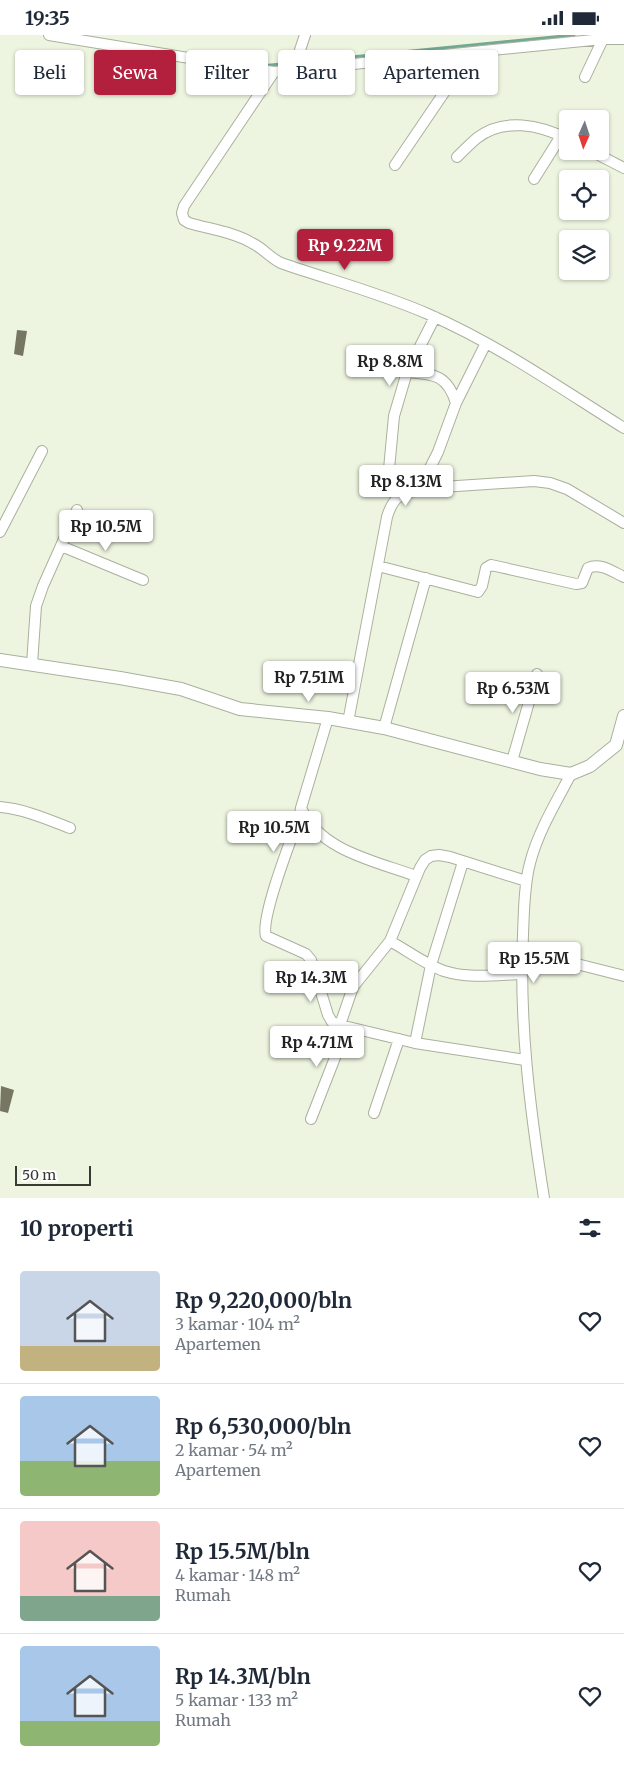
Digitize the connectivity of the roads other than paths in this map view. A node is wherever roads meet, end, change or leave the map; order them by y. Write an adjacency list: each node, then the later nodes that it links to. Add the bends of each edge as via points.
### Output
1 (49, 35): 8 (street)
2 (305, 35): 5 (street)
3 (603, 39): 4 (street); 6 (street); 9 (street)
4 (624, 39)
5 (300, 50)
6 (498, 50)
7 (278, 72): 8 (street)
8 (274, 73): 18 (street, via 184,206 184,220 245,239 281,263)
9 (585, 77)
10 (442, 95): 15 (street)
11 (559, 135): 13 (street, via 534,126 515,124 478,137)
12 (559, 144): 17 (street)
13 (456, 157)
14 (608, 160): 16 (street)
15 (395, 165)
16 (624, 168)
17 (534, 179)
18 (435, 317): 19 (street); 20 (street)
19 (486, 343): 21 (street); 22 (street)
20 (406, 372): 21 (street, via 444,380); 24 (street, via 394,416)
21 (456, 403): 25 (street)
22 (624, 428)
23 (42, 451): 28 (street)
24 (389, 469)
25 (428, 472)
26 (77, 510): 29 (street)
27 (624, 523): 30 (street, via 567,489 550,483 534,481 427,488 398,497 391,503)
28 (0, 532)
29 (61, 546): 33 (street); 35 (street, via 36,606)
30 (378, 566): 32 (street); 39 (street)
31 (624, 577): 32 (street, via 595,565 588,568 582,583 576,584 491,565 486,568 478,592)
32 (426, 578): 40 (street)
33 (142, 580)
34 (0, 660): 35 (street)
35 (32, 664): 38 (street, via 181,689 240,709)
36 (538, 673): 42 (street)
37 (624, 716): 41 (street)
38 (328, 718): 39 (street); 45 (street)
39 (348, 722): 40 (street)
40 (384, 728): 42 (street)
41 (620, 745): 43 (street, via 590,766)
42 (512, 761): 43 (street)
43 (571, 774): 49 (street, via 537,842)
44 (0, 807): 46 (street, via 24,811)
45 (301, 808): 48 (street, via 307,821 330,841 356,855); 55 (street, via 264,930 270,939 306,954 328,1015 332,1022)
46 (70, 828)
47 (463, 862): 48 (street, via 431,856); 49 (street); 52 (street)
48 (416, 876): 50 (street)
49 (526, 881): 51 (street)
50 (390, 941): 52 (street); 55 (street, via 353,987)
51 (522, 954): 53 (street); 54 (street, via 569,961)
52 (431, 965): 53 (street, via 460,975); 57 (street)
53 (521, 974): 58 (street)
54 (624, 976)
55 (344, 1026): 56 (street); 60 (street)
56 (399, 1039): 57 (street); 59 (street)
57 (415, 1043): 58 (street)
58 (525, 1060): 61 (street)
59 (374, 1113)
60 (311, 1119)
61 (544, 1198)

